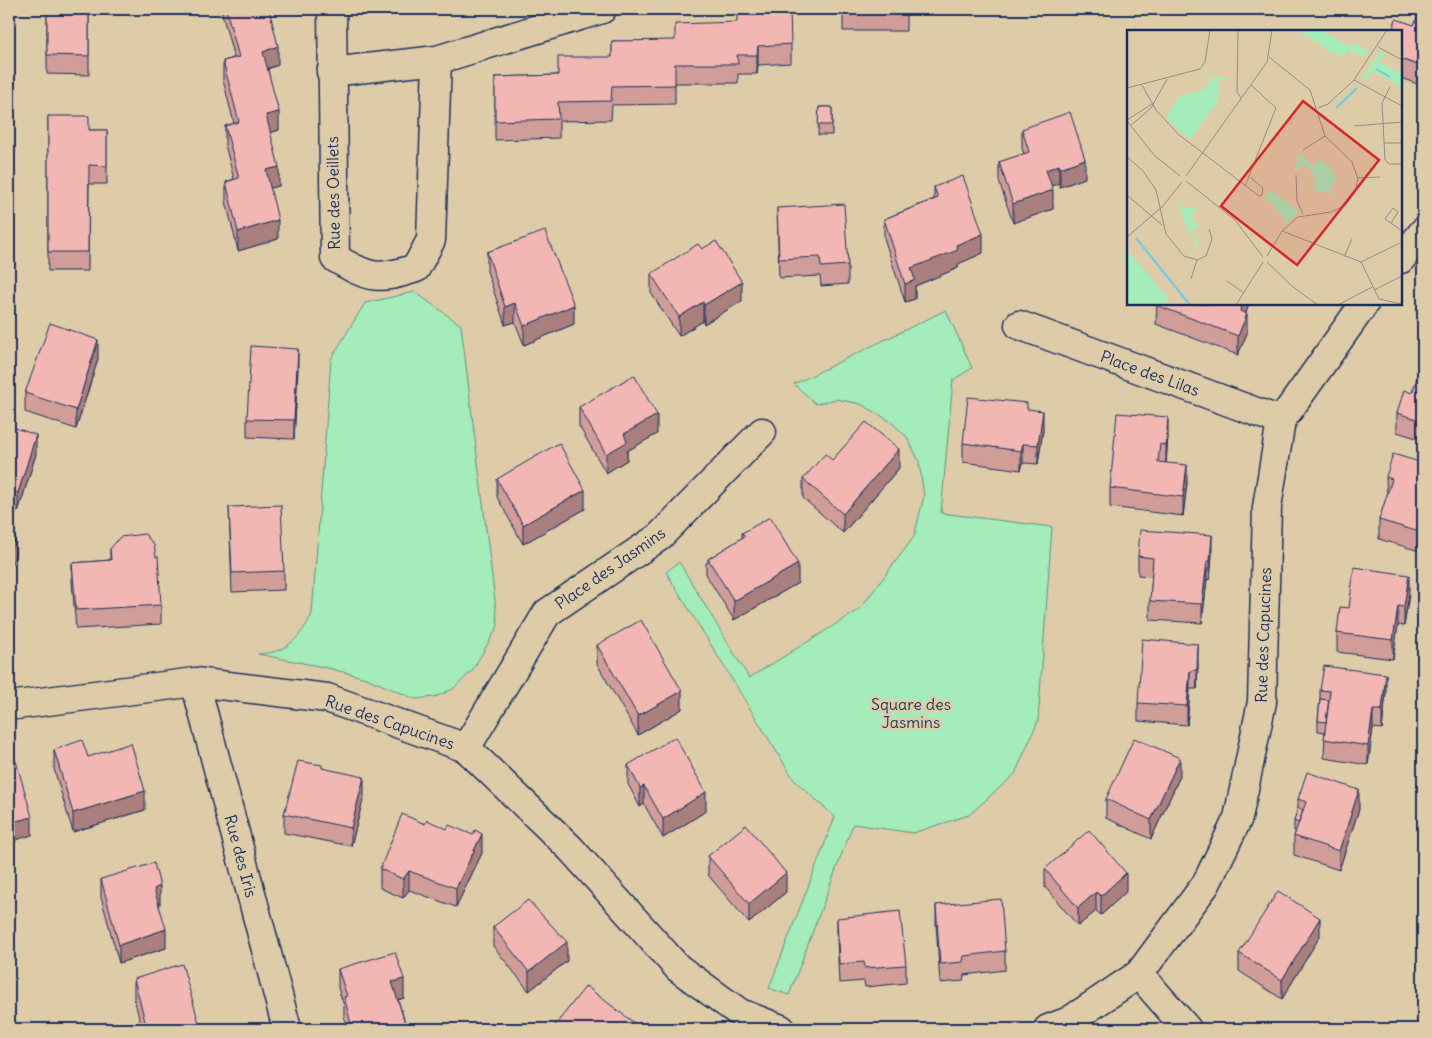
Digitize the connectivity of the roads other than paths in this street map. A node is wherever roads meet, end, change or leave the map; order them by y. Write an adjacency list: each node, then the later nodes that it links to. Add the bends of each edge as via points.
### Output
1 (332, 9): 4 (street, Rue des Oeillets)
2 (602, 9): 3 (street)
3 (437, 60): 4 (street); 4 (street, Rue des Oeillets, via 431,240 416,268 393,276 364,275 334,258)
4 (331, 72)
5 (1423, 232): 6 (street)
6 (1402, 258)
7 (1363, 305): 9 (street, Rue des Capucines)
8 (1018, 325): 9 (street, Place des Lilas)
9 (1281, 421): 14 (street, Rue des Capucines, via 1267,507 1262,702 1238,818 1206,884)
10 (762, 432): 13 (street, Place des Jasmins, via 659,537 547,613)
11 (196, 682): 12 (street, Rue des Capucines); 13 (street, Rue des Capucines, via 326,698); 15 (street, Rue des Iris)
12 (9, 706)
13 (466, 748): 16 (street, Rue des Capucines, via 570,848 678,968 740,1013)
14 (1139, 974): 17 (street, Rue des Capucines, via 1069,1021); 18 (street)
15 (287, 1029)
16 (781, 1029)
17 (1048, 1029)
18 (1187, 1029)

